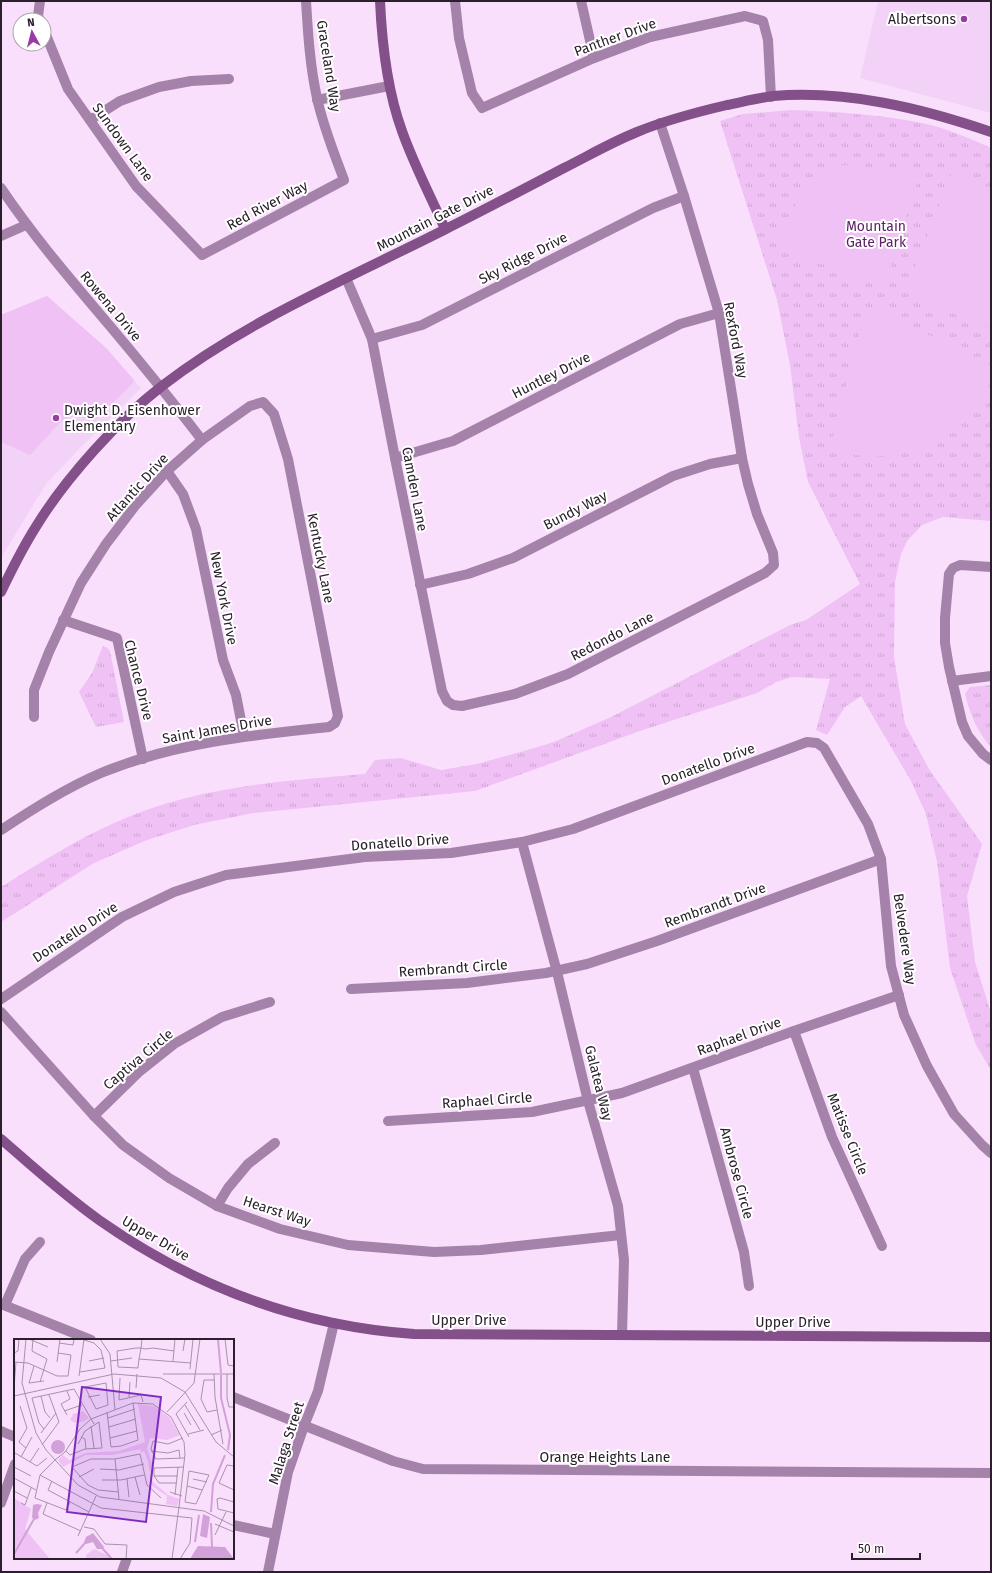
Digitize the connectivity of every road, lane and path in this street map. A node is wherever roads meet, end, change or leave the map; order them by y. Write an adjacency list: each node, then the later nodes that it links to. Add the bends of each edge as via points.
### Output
1 (306, 1): 12 (street, Graceland Way)
2 (380, 1): 10 (main road)
3 (455, 1): 8 (street, Panther Drive, via 459,38 472,93 482,108)
4 (581, 1): 8 (street)
5 (40, 2): 6 (street)
6 (39, 12)
7 (52, 50): 13 (street, Sundown Lane, via 68,89)
8 (594, 58): 11 (street, Panther Drive, via 650,37 745,16 763,21 768,40)
9 (229, 79): 13 (street, via 191,81 159,88 120,101)
10 (390, 86): 12 (street); 20 (main road, via 402,130 416,167)
11 (770, 96): 14 (main road, Mountain Gate Drive); 15 (main road, Mountain Gate Drive, via 806,95 880,102 938,115)
12 (317, 100): 16 (street, Graceland Way)
13 (90, 120): 22 (street, Sundown Lane, via 136,186)
14 (660, 123): 18 (street, Rexford Way); 20 (main road, Mountain Gate Drive, via 618,140)
15 (991, 132)
16 (344, 180): 22 (street, Red River Way)
17 (1, 188): 19 (street, Rowena Drive)
18 (684, 196): 24 (street, Rexford Way); 25 (street, Sky Ridge Drive, via 653,208 422,325)
19 (26, 225): 21 (street); 26 (street, Rowena Drive)
20 (445, 230): 23 (main road, Mountain Gate Drive)
21 (1, 236)
22 (202, 255)
23 (346, 278): 25 (street, Camden Lane); 26 (main road, Mountain Gate Drive, via 259,323 203,356)
24 (718, 313): 29 (street, Huntley Drive, via 680,324 453,441); 30 (street, Rexford Way)
25 (372, 339): 29 (street, Camden Lane)
26 (160, 387): 28 (street, Rowena Drive); 35 (main road, Mountain Gate Drive, via 98,447 68,482 39,522)
27 (263, 402): 28 (street, Atlantic Drive, via 250,406); 41 (street, Kentucky Lane, via 274,414 288,458 338,716)
28 (202, 440): 31 (street, Atlantic Drive)
29 (395, 458): 34 (street, Camden Lane)
30 (742, 458): 32 (street, Rexford Way, via 757,514 773,553); 34 (street, Bundy Way, via 710,464 673,476 513,558 468,574)
31 (167, 471): 36 (street, Atlantic Drive, via 135,506 106,544 81,583); 42 (street, New York Drive, via 183,494 196,529 222,660 236,695)
32 (774, 565): 39 (street, Redondo Lane, via 765,573 568,674 515,694 475,704)
33 (991, 567): 38 (street, via 960,565 953,568 950,574 945,643)
34 (420, 585): 39 (street, Camden Lane, via 442,691 447,701)
35 (1, 592)
36 (63, 620): 40 (street, Atlantic Drive, via 34,690); 45 (street, Chance Drive, via 117,638)
37 (991, 676): 38 (street)
38 (952, 681): 44 (street, via 968,736)
39 (453, 705)
40 (34, 717)
41 (335, 723): 42 (street, Saint James Drive, via 329,727)
42 (244, 736): 45 (street, Saint James Drive, via 188,746)
43 (817, 743): 47 (street, Donatello Drive, via 807,742 573,829); 48 (street, Belvedere Way, via 824,748 868,824)
44 (987, 757)
45 (143, 759): 46 (street, Saint James Drive, via 101,774 28,812)
46 (1, 830)
47 (522, 842): 49 (street, Galatea Way); 52 (street, Donatello Drive, via 451,853 365,857 226,875 174,892 122,917)
48 (881, 859): 49 (street, Rembrandt Drive, via 657,941); 51 (street, Belvedere Way, via 892,966)
49 (557, 972): 50 (street, Rembrandt Circle, via 467,983); 57 (street, Galatea Way)
50 (351, 989)
51 (899, 995): 55 (street, Raphael Drive); 62 (street, Belvedere Way, via 904,1015 934,1080 954,1114)
52 (1, 999)
53 (270, 1002): 58 (street, Captiva Circle, via 222,1017 174,1044)
54 (1, 1012): 58 (street, Hearst Way)
55 (794, 1031): 56 (street, Raphael Drive); 66 (street, Matisse Circle, via 832,1137)
56 (693, 1068): 57 (street, Raphael Drive, via 622,1093); 67 (street, Ambrose Circle, via 744,1252)
57 (588, 1101): 59 (street, Raphael Circle, via 532,1112); 64 (street, Galatea Way, via 618,1206)
58 (94, 1116): 63 (street, Hearst Way, via 123,1145 169,1178)
59 (388, 1121)
60 (1, 1139): 69 (main road, Upper Drive, via 98,1220 147,1251 215,1287 274,1309)
61 (275, 1143): 63 (street, via 248,1164)
62 (991, 1153)
63 (217, 1206): 64 (street, Hearst Way, via 280,1229 348,1246 434,1252 481,1250)
64 (621, 1236): 70 (street, Galatea Way, via 624,1260)
65 (40, 1242): 68 (street, via 25,1259)
66 (882, 1246)
67 (749, 1286)
68 (3, 1304): 72 (street)
69 (334, 1323): 70 (main road, Upper Drive, via 414,1334); 74 (street, Malaga Street, via 318,1391)
70 (622, 1335): 71 (main road, Upper Drive)
71 (991, 1337)
72 (89, 1339)
73 (234, 1397): 74 (street, Orange Heights Lane)
74 (304, 1426): 78 (street, Orange Heights Lane, via 393,1461 423,1469); 81 (street, Malaga Street, via 288,1472)
75 (1, 1431): 76 (street)
76 (14, 1437)
77 (14, 1467): 79 (street)
78 (991, 1473)
79 (1, 1503)
80 (234, 1525): 81 (street)
81 (275, 1534): 84 (street, Malaga Street)
82 (127, 1559): 83 (street)
83 (122, 1572)
84 (268, 1572)

